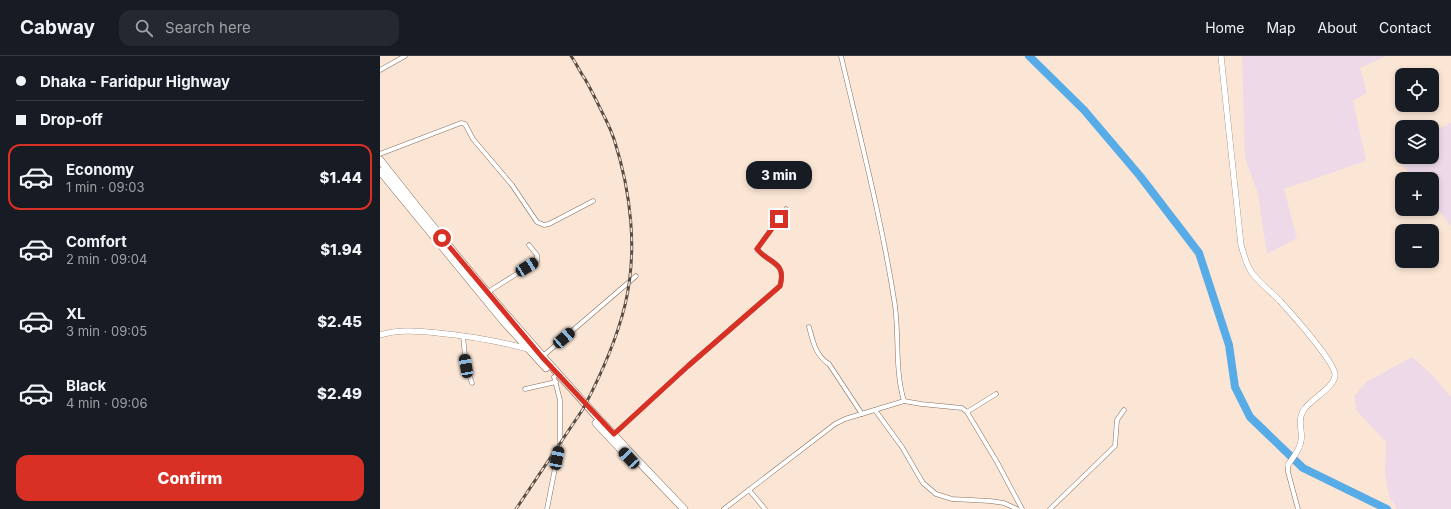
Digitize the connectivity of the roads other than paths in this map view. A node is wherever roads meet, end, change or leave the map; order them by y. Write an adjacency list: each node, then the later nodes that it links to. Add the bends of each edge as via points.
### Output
1 (405, 56): 4 (street)
2 (841, 56): 23 (street, via 887,255 895,301 899,375)
3 (1221, 56): 29 (street, via 1241,245 1246,261 1252,272 1308,334 1334,368 1336,376 1332,384 1304,410 1300,420 1300,447)
4 (380, 70)
5 (380, 154): 8 (street, via 462,123 512,185 537,222 549,224)
6 (380, 160): 12 (highway)
7 (380, 171): 12 (highway)
8 (593, 201)
9 (786, 209): 28 (street, via 757,249 779,266 782,278 780,286)
10 (530, 245): 13 (street, via 537,255 537,261)
11 (636, 276): 18 (street)
12 (478, 286): 13 (highway); 17 (highway)
13 (488, 292): 17 (highway)
14 (809, 327): 27 (street, via 821,359 829,364)
15 (380, 335): 16 (street, via 408,331)
16 (463, 336): 17 (street); 20 (street, via 466,366)
17 (531, 348): 18 (highway); 19 (highway)
18 (542, 357): 28 (highway)
19 (555, 380): 21 (street); 31 (highway); 32 (street, via 560,400 560,443)
20 (472, 383)
21 (526, 389)
22 (996, 394): 26 (street)
23 (904, 401): 24 (street); 26 (street, via 962,408)
24 (875, 410): 27 (street); 37 (street, via 923,484 936,494 952,499 990,500)
25 (1124, 410): 39 (street, via 1117,420 1115,446)
26 (967, 412): 38 (street)
27 (862, 414): 30 (street, via 835,424)
28 (614, 434): 31 (highway)
29 (1288, 465): 40 (street)
30 (749, 490): 35 (street); 36 (street)
31 (667, 495): 33 (highway); 34 (highway)
32 (547, 509)
33 (677, 509)
34 (684, 509)
35 (724, 509)
36 (765, 509)
37 (1017, 509)
38 (1022, 509)
39 (1050, 509)
40 (1298, 509)

